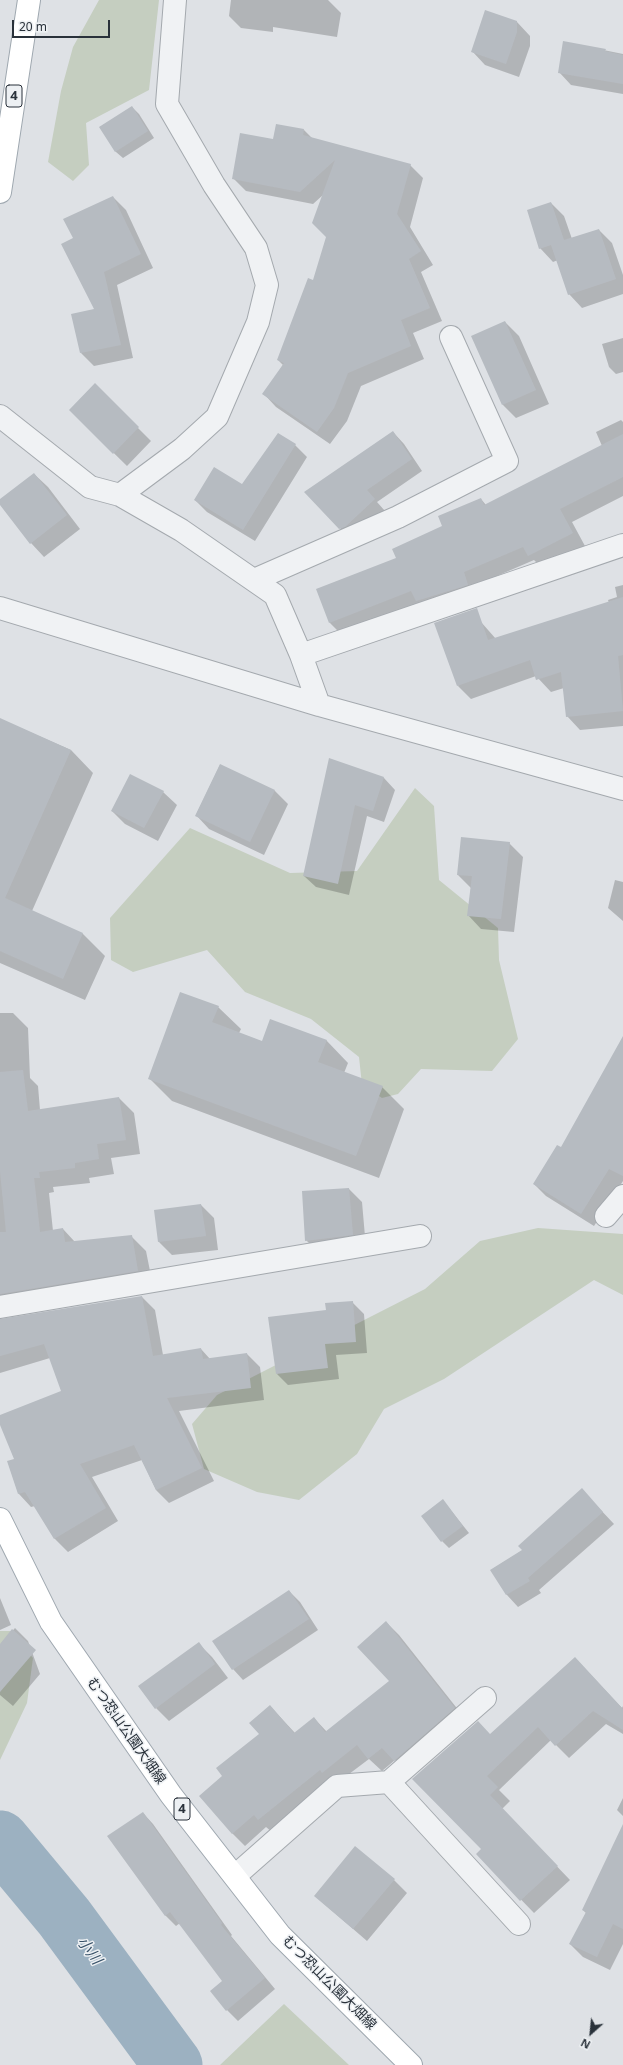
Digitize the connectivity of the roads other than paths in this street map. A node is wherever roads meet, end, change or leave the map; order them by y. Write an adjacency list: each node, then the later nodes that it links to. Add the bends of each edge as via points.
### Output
1 (29, 0): 3 (main road, 4)
2 (175, 0): 6 (street, via 167,104 214,185 256,248 267,285 258,322 216,417 182,449)
3 (0, 192)
4 (451, 337): 8 (street, via 507,461 398,517)
5 (0, 416): 6 (street, via 90,487)
6 (120, 495): 8 (street, via 181,530)
7 (623, 545): 10 (street)
8 (254, 580): 10 (street, via 275,595)
9 (0, 608): 11 (street)
10 (301, 655): 11 (street)
11 (319, 705): 12 (street)
12 (623, 789)
13 (623, 1196): 14 (street)
14 (606, 1216)
15 (420, 1236): 16 (street)
16 (0, 1307)
17 (0, 1519): 20 (main road, むつ恐山公園大畑線 / 4, via 51,1622 171,1795)
18 (485, 1698): 19 (street)
19 (390, 1782): 20 (street, via 337,1786); 21 (street)
20 (235, 1876): 22 (main road, むつ恐山公園大畑線 / 4, via 280,1935)
21 (519, 1924)
22 (411, 2065)

